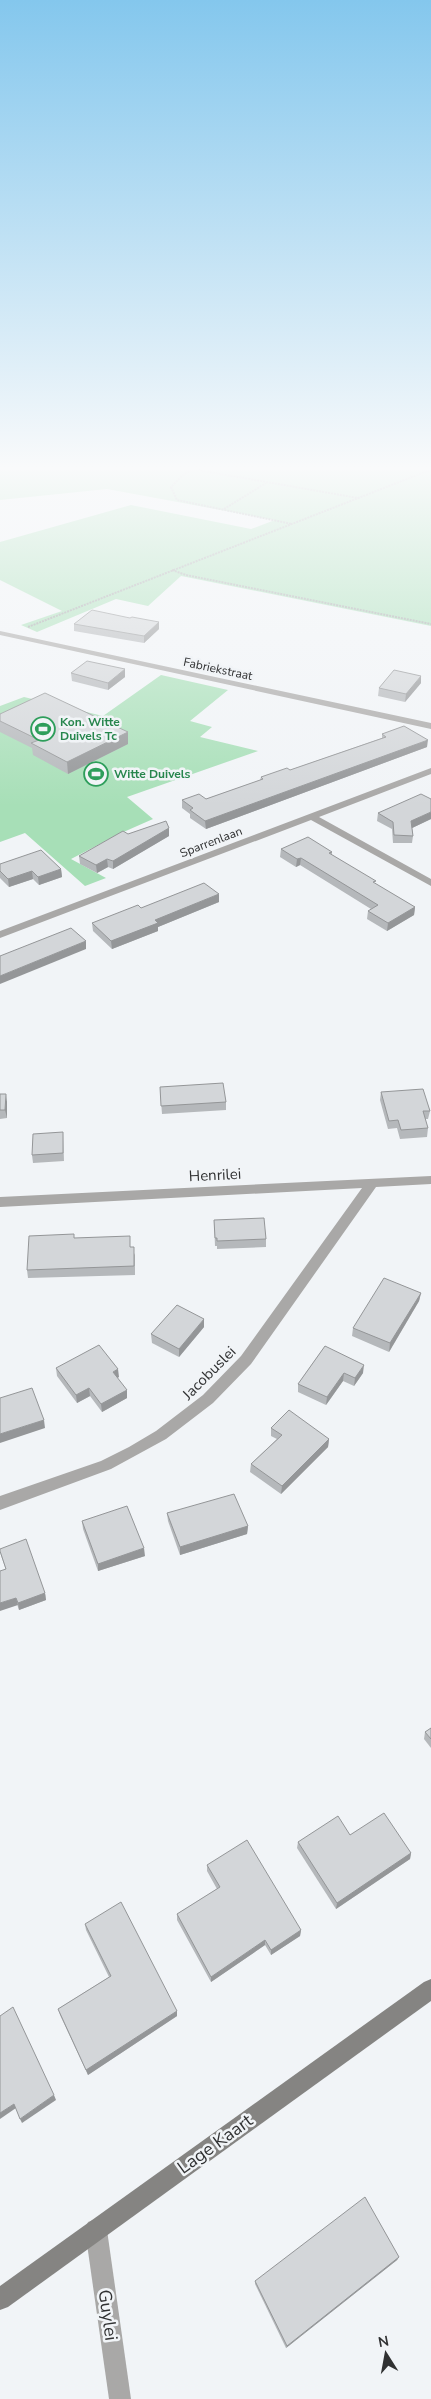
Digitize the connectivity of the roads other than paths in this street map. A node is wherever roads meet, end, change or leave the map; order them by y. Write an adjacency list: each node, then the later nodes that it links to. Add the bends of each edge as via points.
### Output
1 (4, 634): 2 (street, Fabriekstraat)
2 (431, 726)
3 (431, 771): 4 (street, Sparrenlaan)
4 (312, 816): 5 (street); 6 (street, Sparrenlaan)
5 (431, 884)
6 (0, 935)
7 (431, 1180): 8 (street, Henrilei)
8 (372, 1183): 9 (street, Henrilei); 10 (street, Jacobuslei, via 246,1360 208,1399 167,1431 106,1465)
9 (0, 1202)
10 (0, 1503)
11 (431, 1989): 12 (street, Lage Kaart)
12 (96, 2230): 13 (street, Lage Kaart); 14 (street, Guylei)
13 (0, 2299)
14 (120, 2399)

